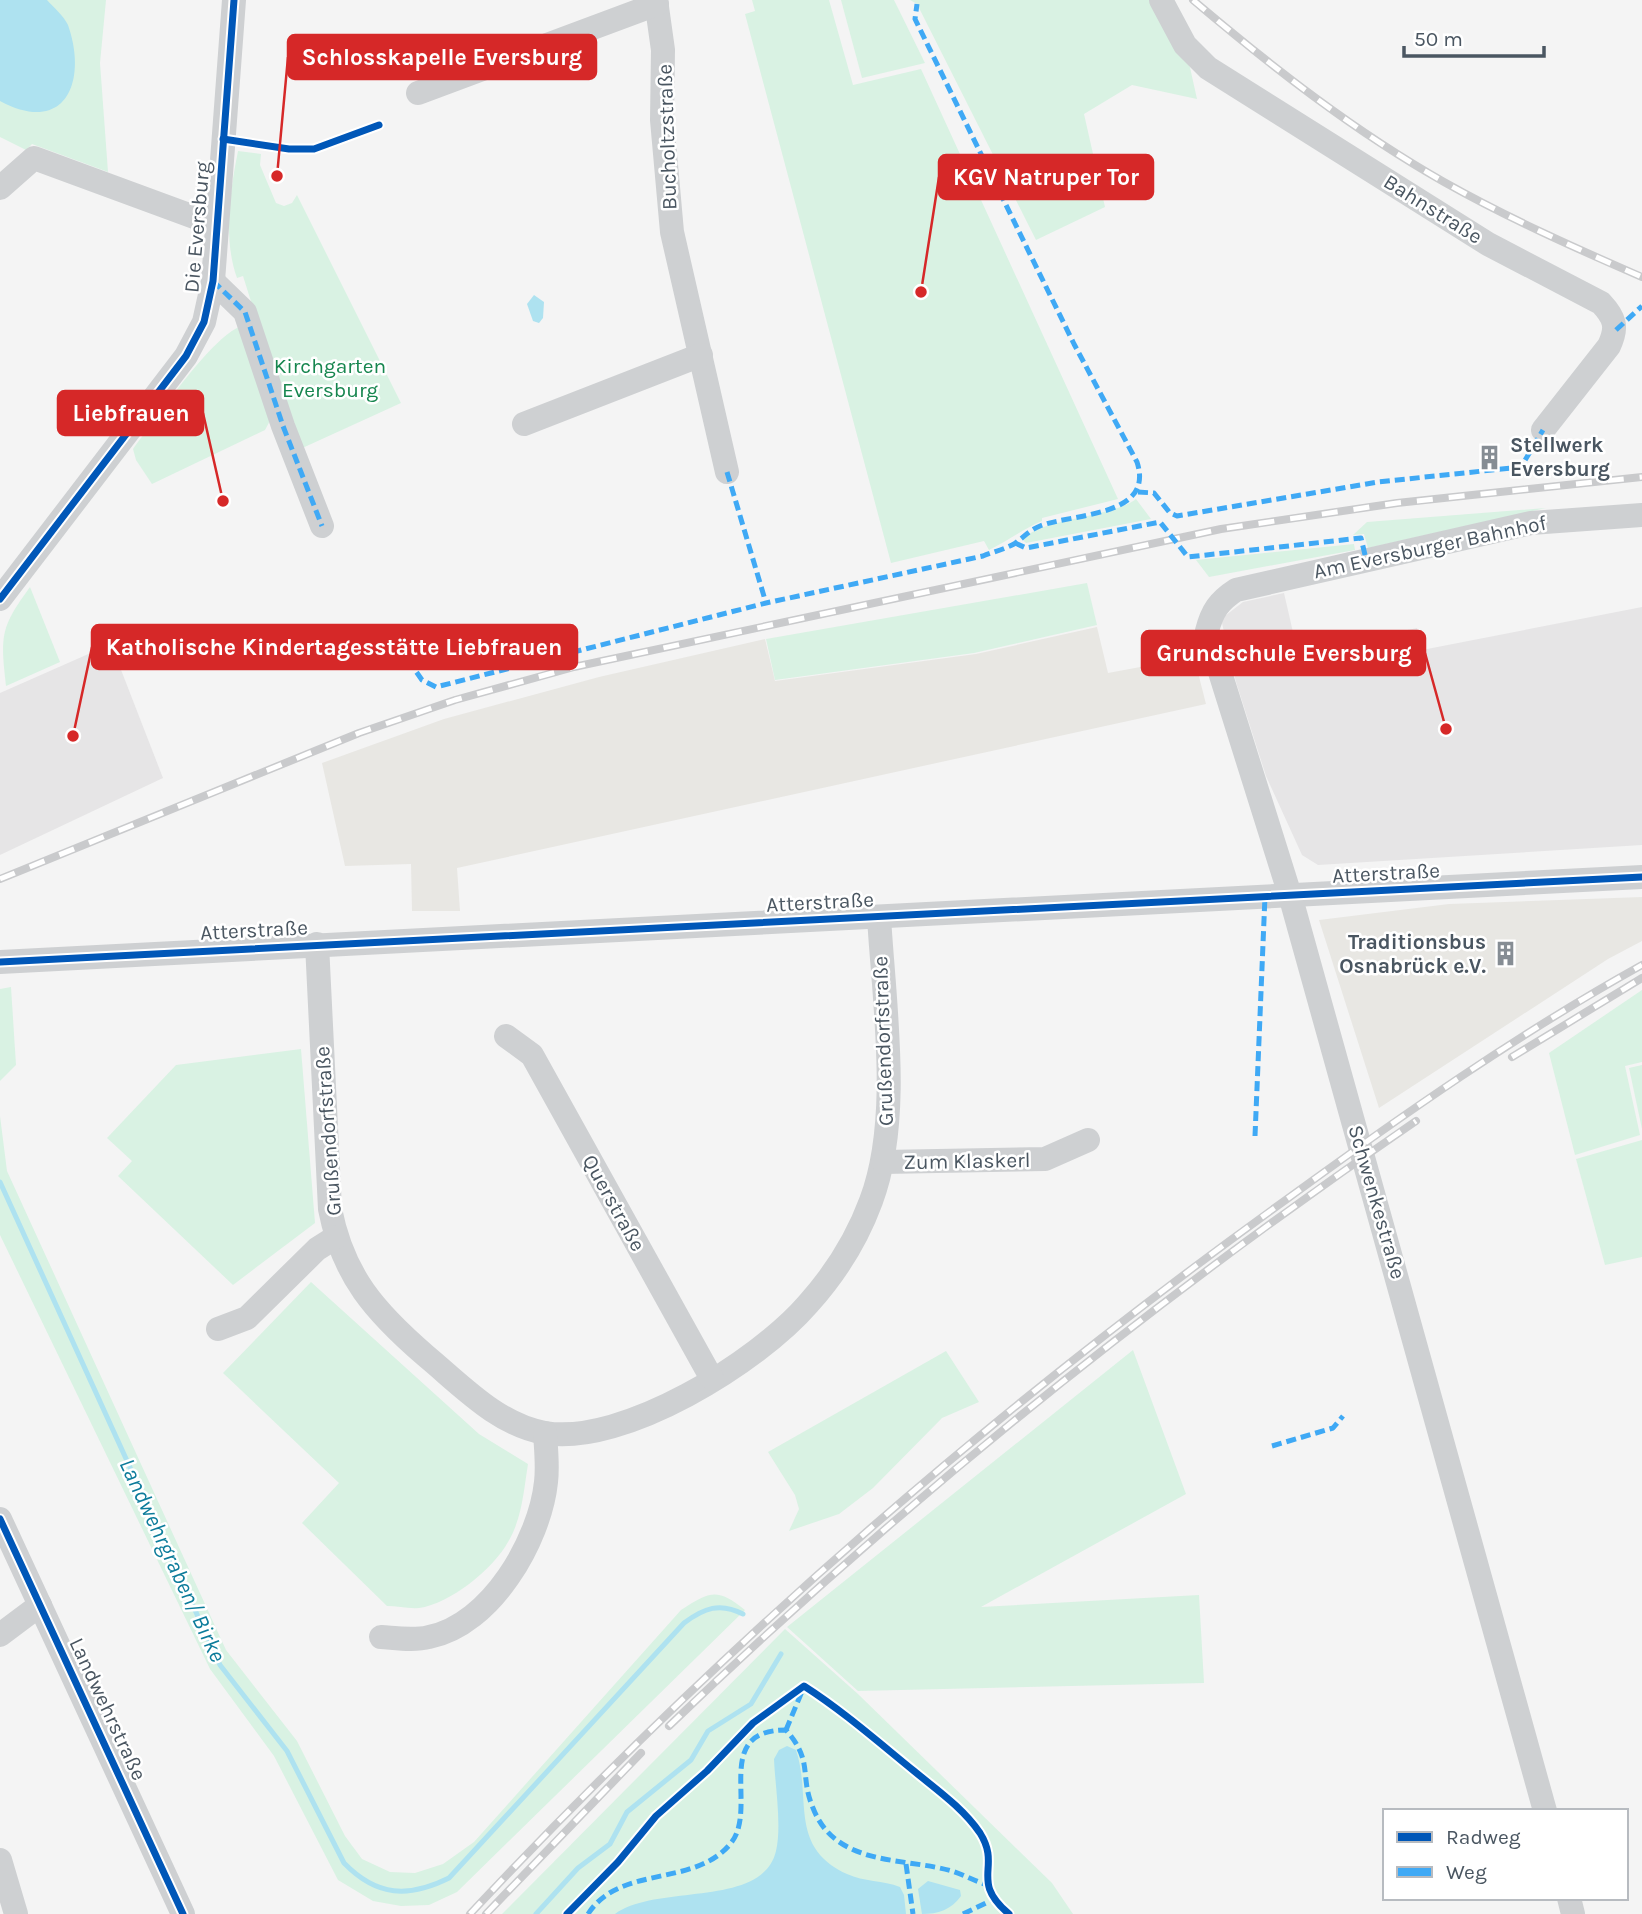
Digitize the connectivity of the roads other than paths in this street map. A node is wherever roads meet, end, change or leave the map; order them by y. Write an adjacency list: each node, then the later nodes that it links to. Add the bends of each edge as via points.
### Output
1 (234, 0): 6 (street, Die Eversburg)
2 (1161, 0): 10 (street, Bahnstraße, via 1185,45 1208,68 1488,244 1601,303 1612,314 1616,330 1609,346)
3 (657, 2): 4 (street); 8 (street, Bucholtzstraße, via 663,50 665,180 672,232)
4 (418, 93)
5 (0, 188): 6 (street, via 34,158)
6 (216, 225): 7 (street, Die Eversburg)
7 (213, 281): 13 (street, Die Eversburg, via 245,312); 14 (street, Die Eversburg, via 204,322 186,356)
8 (701, 355): 9 (street); 11 (street, Bucholtzstraße)
9 (524, 424)
10 (1544, 430)
11 (727, 471)
12 (1642, 515): 15 (street, Am Eversburger Bahnhof, via 1531,523 1236,590)
13 (322, 526)
14 (0, 599)
15 (1222, 600): 17 (street, Schwenkestraße, via 1207,631 1210,646)
16 (1642, 877): 17 (street, Atterstraße)
17 (1290, 895): 18 (street, Atterstraße); 32 (street, Schwenkestraße)
18 (879, 917): 19 (street, Atterstraße); 23 (street, Grußendorfstraße, via 889,1102)
19 (317, 944): 20 (street, Atterstraße); 24 (street, Grußendorfstraße, via 330,1209)
20 (0, 962)
21 (506, 1036): 26 (street, Querstraße, via 532,1055)
22 (1088, 1140): 23 (street, Zum Klaskerl, via 1045,1159)
23 (884, 1162): 26 (street, Grußendorfstraße, via 856,1236 834,1273 764,1347)
24 (336, 1237): 25 (street, via 317,1248 247,1318); 27 (street, Grußendorfstraße, via 348,1267 390,1325 485,1405 517,1424)
25 (218, 1329)
26 (712, 1379): 27 (street, Grußendorfstraße, via 631,1423 589,1433)
27 (545, 1433): 31 (street, via 546,1481 539,1518 527,1546 497,1591 449,1630 430,1637)
28 (0, 1519): 29 (street, Landwehrstraße)
29 (40, 1605): 30 (street); 35 (street, Landwehrstraße)
30 (0, 1635)
31 (381, 1637)
32 (1544, 1809)
33 (0, 1860): 34 (street)
34 (16, 1914)
35 (183, 1914)

